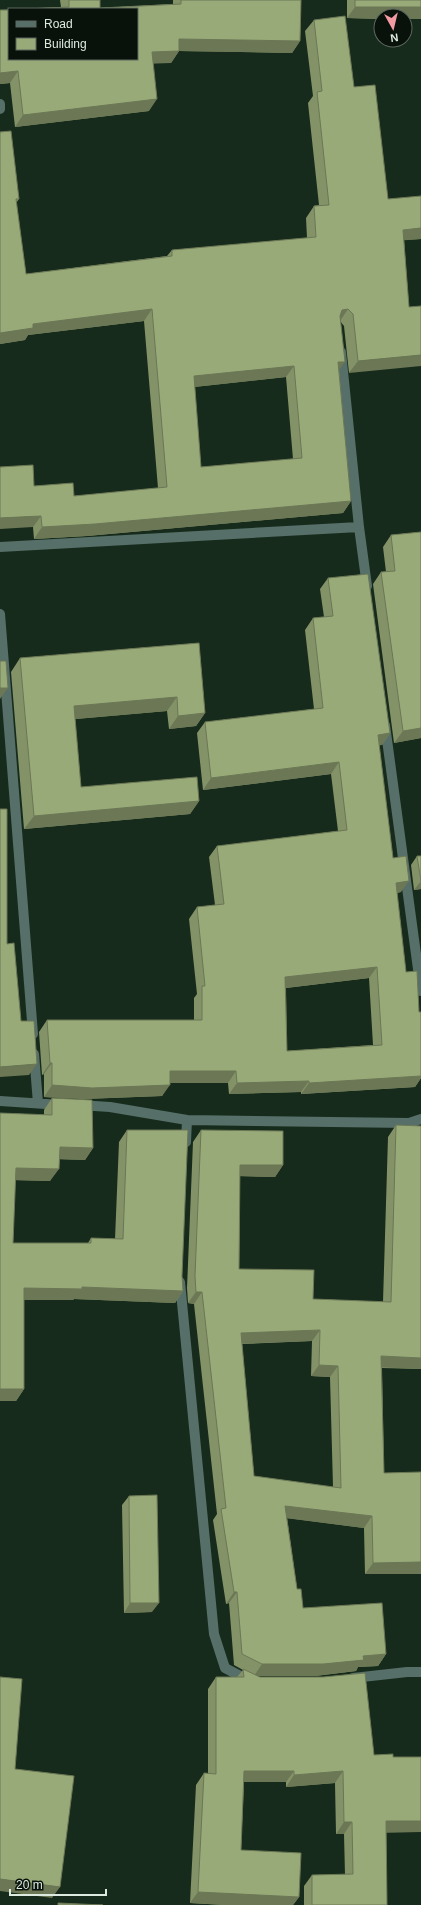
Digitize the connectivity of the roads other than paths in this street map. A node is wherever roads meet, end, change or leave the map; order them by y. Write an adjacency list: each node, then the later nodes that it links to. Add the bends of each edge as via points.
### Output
1 (0, 104): 2 (street)
2 (0, 109)
3 (340, 342): 4 (street)
4 (360, 527): 5 (street); 6 (street)
5 (0, 547)
6 (369, 598)
7 (0, 614): 11 (street)
8 (384, 716): 9 (street)
9 (421, 991)
10 (0, 1101): 11 (street)
11 (38, 1103): 13 (street, via 110,1107)
12 (421, 1119): 13 (street, via 409,1123)
13 (187, 1120): 14 (street)
14 (186, 1150)
15 (180, 1273): 18 (street, via 214,1634 225,1668 252,1682)
16 (421, 1672): 17 (street)
17 (346, 1678)
18 (260, 1682)

